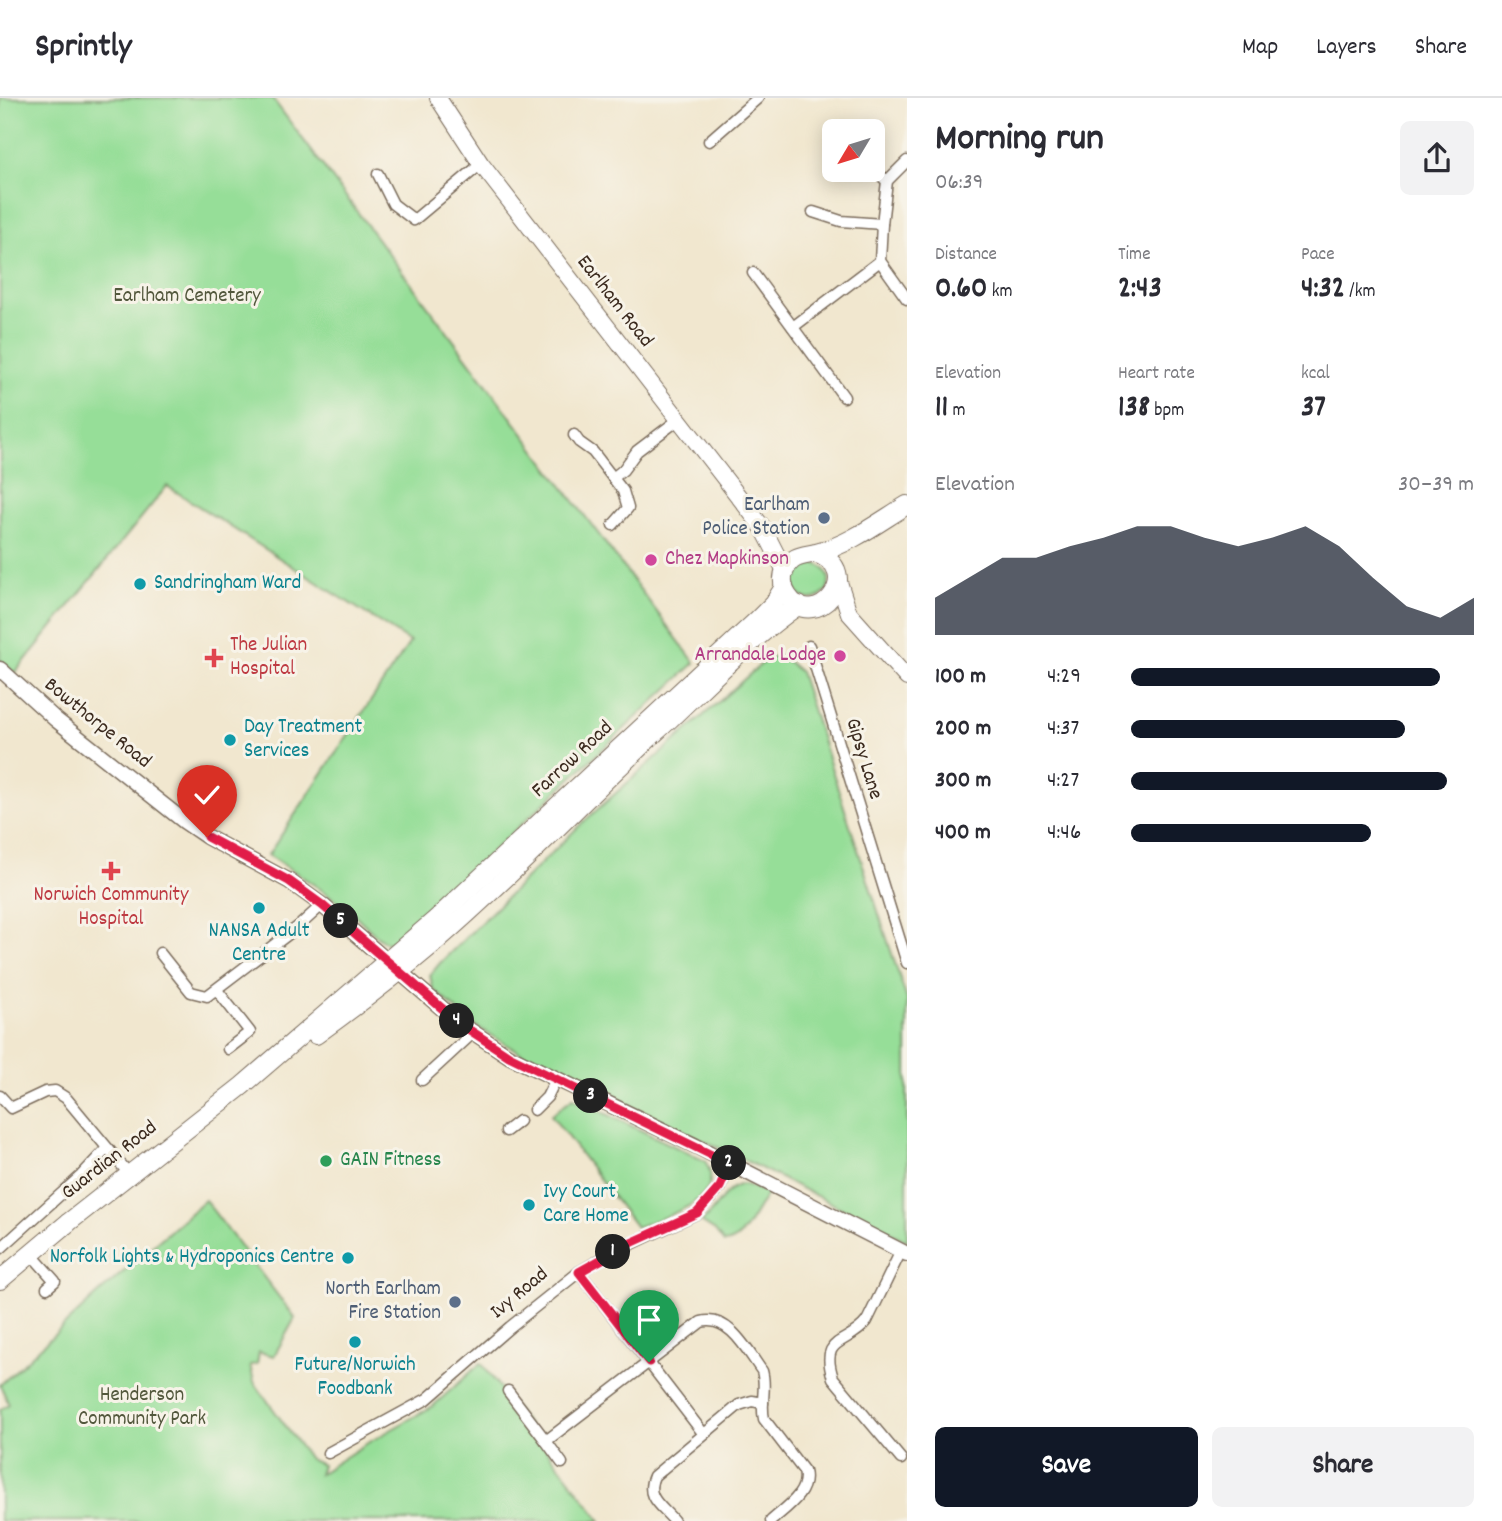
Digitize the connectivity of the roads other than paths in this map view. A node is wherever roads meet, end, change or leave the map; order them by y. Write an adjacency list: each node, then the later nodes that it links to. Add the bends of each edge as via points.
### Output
1 (758, 98): 3 (street)
2 (444, 100): 5 (main road, Earlham Road)
3 (709, 141)
4 (907, 161): 7 (street)
5 (481, 164): 6 (street, via 414,220 393,204); 15 (main road, Earlham Road)
6 (378, 174)
7 (887, 181): 9 (street)
8 (813, 212): 9 (street, via 841,221)
9 (882, 224): 10 (street)
10 (880, 261): 12 (street); 13 (street)
11 (753, 273): 13 (street)
12 (907, 299)
13 (793, 327): 14 (street)
14 (844, 397)
15 (678, 420): 17 (street, via 636,451); 20 (main road, Earlham Road)
16 (575, 435): 17 (street)
17 (613, 478): 19 (street, via 628,508)
18 (902, 508): 21 (highway, via 862,533); 22 (highway, via 846,555)
19 (613, 525)
20 (763, 528): 21 (main road, Earlham Road, via 790,550); 23 (main road, Earlham Road)
21 (810, 553): 22 (highway, via 831,563); 23 (highway, via 796,558)
22 (837, 575): 25 (highway, via 836,590); 26 (main road, via 849,613)
23 (784, 579): 24 (highway, via 787,595); 33 (highway, Farrow Road, via 774,603 757,620 436,919)
24 (799, 606): 25 (highway); 33 (highway, Farrow Road, via 759,637 534,852)
25 (821, 606): 26 (main road, via 839,610)
26 (862, 629): 29 (main road)
27 (809, 646): 32 (street, Gipsy Lane)
28 (0, 669): 30 (street, Bowthorpe Road, via 185,822)
29 (907, 678)
30 (322, 905): 33 (street, Bowthorpe Road); 34 (street)
31 (160, 953): 34 (street, via 191,992 207,996)
32 (907, 962)
33 (394, 966): 35 (street, Bowthorpe Road); 47 (highway, Guardian Road)
34 (217, 990): 36 (street, via 250,1032)
35 (473, 1033): 37 (street, Bowthorpe Road); 38 (street)
36 (228, 1049)
37 (556, 1079): 41 (street); 46 (street, Bowthorpe Road)
38 (422, 1080)
39 (0, 1096): 40 (street)
40 (11, 1108): 42 (street); 45 (street, via 55,1091)
41 (534, 1110)
42 (0, 1115)
43 (519, 1121): 44 (street)
44 (506, 1132)
45 (107, 1148): 47 (street); 48 (street, Guardian Road)
46 (730, 1164): 49 (street, Bowthorpe Road); 51 (street, Ivy Road, via 720,1187 697,1213)
47 (129, 1174): 50 (highway, Guardian Road)
48 (0, 1249)
49 (904, 1252): 59 (street, via 867,1321 837,1342 828,1362 833,1378)
50 (31, 1254): 52 (highway, Guardian Road); 53 (street)
51 (579, 1272): 54 (street); 61 (street, Ivy Road, via 427,1399)
52 (0, 1280)
53 (56, 1281)
54 (649, 1362): 56 (street, via 701,1322 716,1321 729,1329 762,1371); 58 (street); 60 (street)
55 (508, 1391): 60 (street)
56 (763, 1403): 58 (street, via 739,1405); 65 (street, via 764,1419 807,1479 804,1488)
57 (891, 1428): 59 (street)
58 (703, 1433): 64 (street, via 651,1482 656,1504)
59 (882, 1436): 62 (street)
60 (546, 1441): 63 (street)
61 (328, 1453)
62 (901, 1459)
63 (562, 1462)
64 (674, 1521)
65 (771, 1521)

